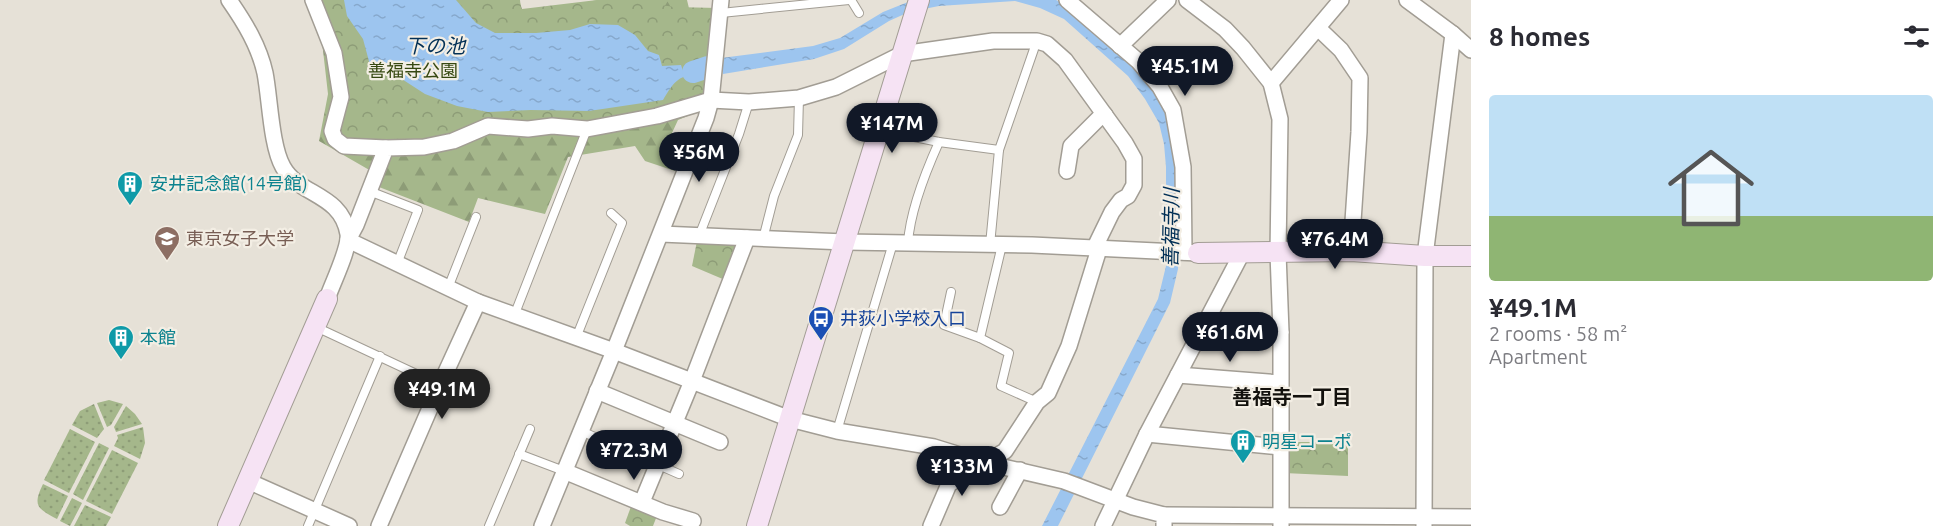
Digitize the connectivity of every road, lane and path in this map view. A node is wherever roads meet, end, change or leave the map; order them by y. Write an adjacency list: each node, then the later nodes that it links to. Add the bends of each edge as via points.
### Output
1 (229, 0): 36 (street, via 260,54 279,161 292,179 336,209 346,226)
2 (313, 0): 26 (street, via 334,53 340,97 332,131 335,139 345,146)
3 (850, 0): 10 (lane); 11 (lane)
4 (1067, 0): 14 (street)
5 (1168, 0): 14 (street)
6 (1187, 0): 18 (street, via 1225,29)
7 (1341, 0): 12 (street)
8 (1407, 0): 13 (street)
9 (918, 4): 17 (street)
10 (721, 6): 20 (street)
11 (860, 13)
12 (1317, 28): 18 (street); 41 (street, via 1341,50 1360,78)
13 (1453, 34): 16 (street); 45 (street)
14 (1120, 46): 42 (street, via 1160,87 1173,110 1184,167)
15 (1034, 49): 27 (lane)
16 (1471, 50)
17 (902, 54): 19 (street, via 836,87); 22 (street, via 993,41 1047,44 1065,60); 24 (street)
18 (1271, 83): 43 (street, via 1280,118)
19 (799, 98): 21 (street); 35 (lane, via 798,135 774,196)
20 (711, 100): 21 (street); 23 (street, via 657,116); 32 (street)
21 (749, 102): 33 (lane)
22 (1105, 115): 28 (street, via 1071,146); 40 (street, via 1134,159 1135,176 1128,196 1116,206)
23 (587, 129): 26 (street, via 488,126 453,141); 52 (lane)
24 (879, 130): 25 (lane); 37 (street)
25 (939, 142): 27 (lane); 38 (lane, via 909,231)
26 (386, 148): 29 (street)
27 (999, 150): 39 (lane)
28 (1067, 171)
29 (369, 191): 36 (street); 47 (lane, via 418,210)
30 (611, 213): 56 (lane, via 622,223)
31 (476, 217): 48 (lane)
32 (661, 234): 33 (street); 58 (street)
33 (699, 236): 34 (street)
34 (747, 238): 35 (street); 61 (street)
35 (764, 239): 37 (street)
36 (348, 240): 47 (street); 50 (street)
37 (845, 242): 38 (street); 66 (street)
38 (900, 243): 39 (street); 70 (lane)
39 (996, 245): 40 (street); 57 (lane)
40 (1096, 249): 42 (street); 65 (street, via 1069,346 1048,393)
41 (1351, 251): 43 (street); 45 (street)
42 (1188, 253): 44 (street)
43 (1278, 253): 44 (street); 55 (street)
44 (1242, 254): 53 (street)
45 (1425, 256): 46 (street); 90 (street)
46 (1471, 256)
47 (397, 264): 48 (street)
48 (448, 288): 51 (street)
49 (951, 292): 57 (lane, via 944,326)
50 (327, 299): 54 (street)
51 (478, 302): 52 (street); 63 (street)
52 (514, 316): 56 (street)
53 (1204, 325): 55 (street); 60 (street)
54 (314, 327): 59 (lane); 80 (street)
55 (1281, 332): 62 (street)
56 (576, 338): 58 (street)
57 (980, 338): 65 (lane, via 1009,353 1001,386)
58 (614, 351): 61 (street); 64 (street)
59 (380, 356): 63 (lane); 84 (lane)
60 (1178, 375): 62 (street); 71 (street)
61 (692, 381): 66 (street); 67 (street)
62 (1280, 383): 73 (street)
63 (440, 385): 94 (street)
64 (597, 391): 67 (street); 69 (street)
65 (1037, 402): 75 (street, via 1005,451)
66 (790, 419): 70 (street); 98 (street)
67 (674, 424): 72 (street); 76 (street)
68 (530, 429): 74 (lane)
69 (581, 431): 76 (lane); 78 (street)
70 (837, 431): 75 (street, via 934,447)
71 (1147, 434): 73 (street); 81 (street)
72 (720, 442)
73 (1280, 447): 88 (street)
74 (519, 454): 78 (lane); 95 (lane)
75 (986, 463): 77 (street); 99 (street, via 949,484)
76 (657, 464): 79 (lane); 82 (street)
77 (1020, 470): 81 (street); 83 (street)
78 (564, 471): 82 (street); 96 (street)
79 (679, 474)
80 (248, 481): 84 (street); 91 (street)
81 (1116, 500): 87 (street); 100 (street)
82 (642, 501): 85 (street)
83 (1000, 507)
84 (315, 511): 92 (lane); 93 (street)
85 (663, 512): 89 (street); 97 (street)
86 (1471, 517): 90 (street)
87 (1164, 520): 88 (street)
88 (1281, 520): 90 (street)
89 (693, 521)
90 (1424, 521)
91 (228, 526)
92 (308, 526)
93 (349, 526)
94 (380, 526)
95 (489, 526)
96 (542, 526)
97 (657, 526)
98 (757, 526)
99 (931, 526)
100 (1103, 526)

